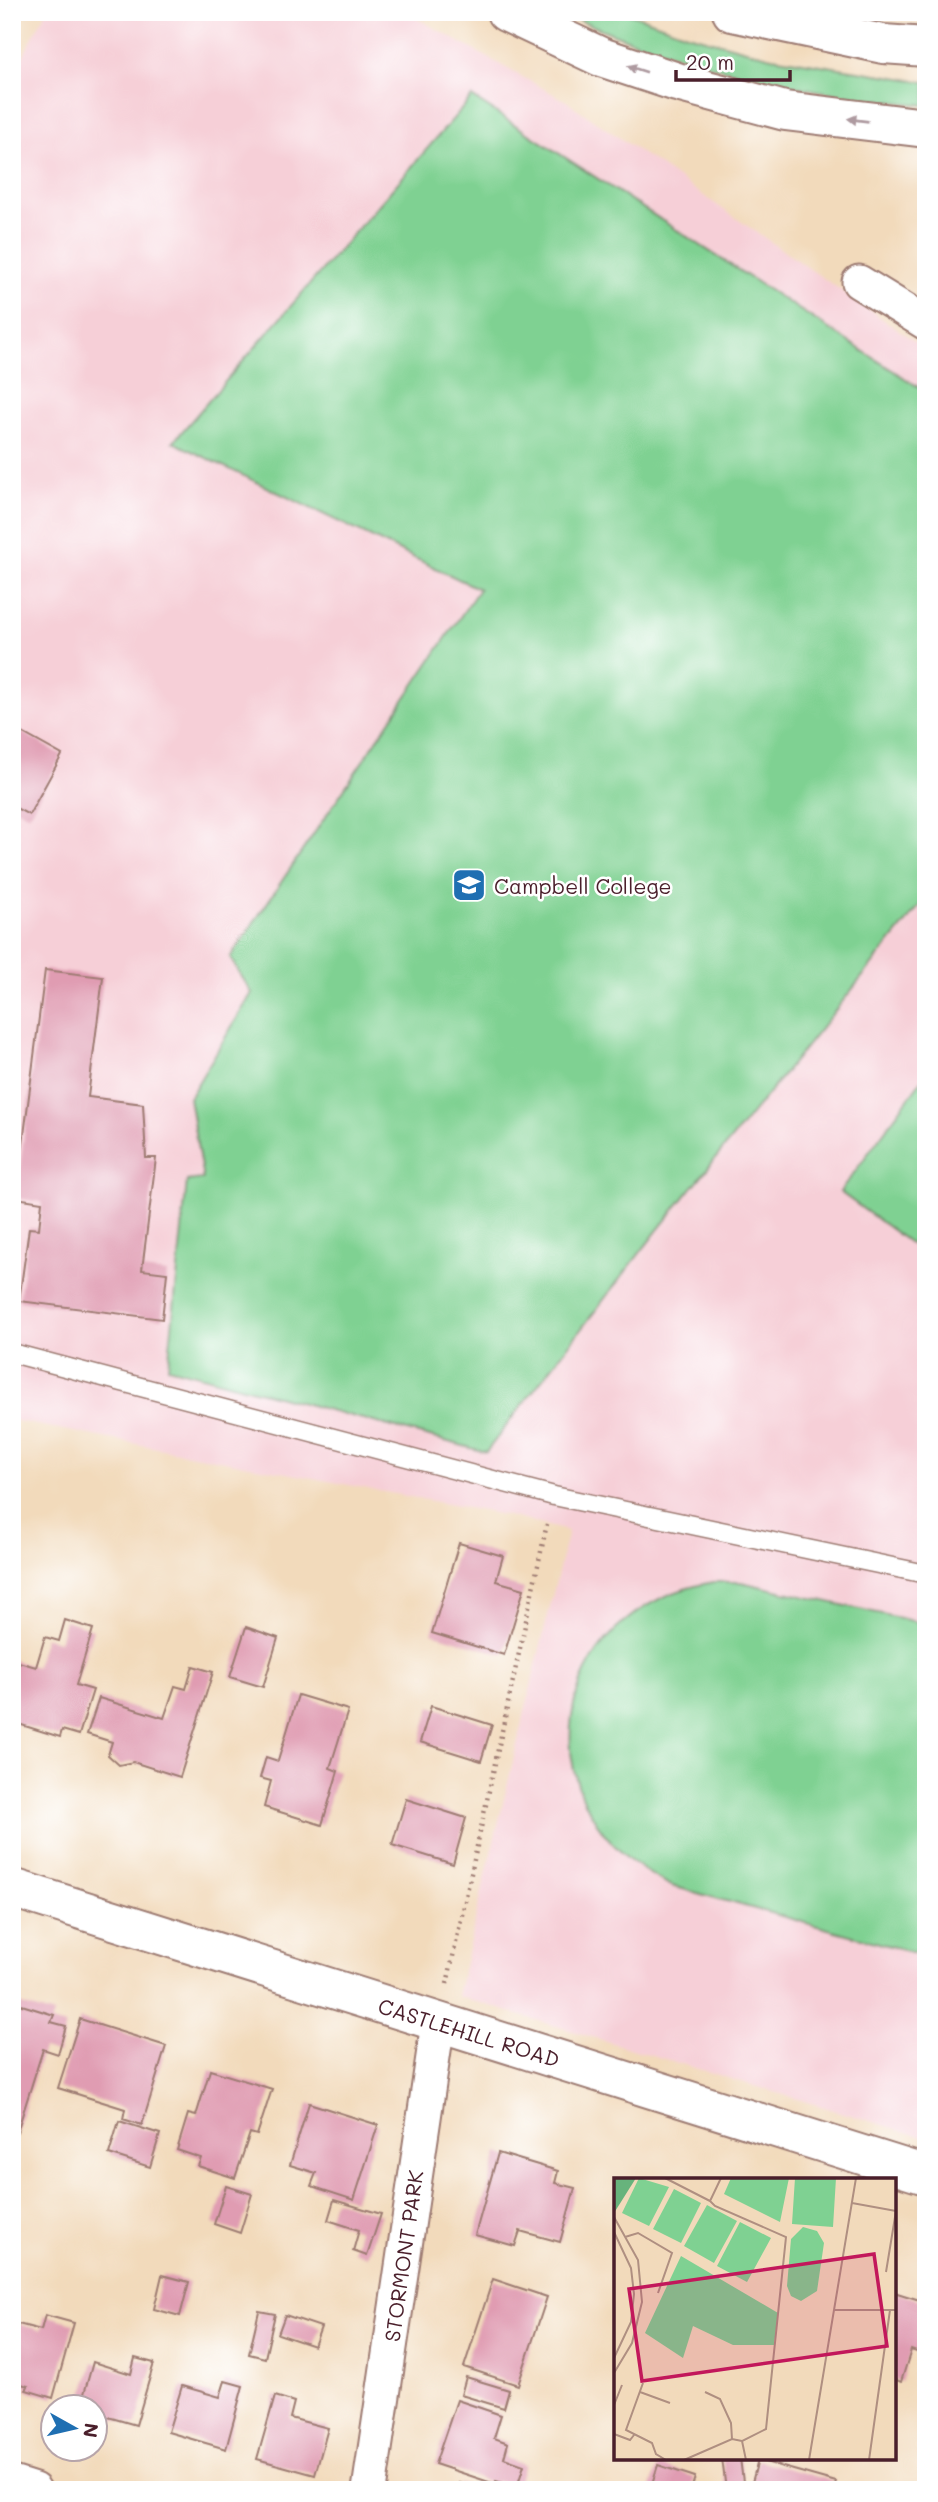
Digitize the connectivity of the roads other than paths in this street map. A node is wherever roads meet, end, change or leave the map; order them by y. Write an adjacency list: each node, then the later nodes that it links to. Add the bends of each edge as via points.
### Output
1 (506, 12): 4 (main road, one-way to 1, via 785,111 677,82 601,57)
2 (732, 12): 3 (main road, via 883,44)
3 (926, 47)
4 (926, 128)
5 (859, 282): 6 (street)
6 (926, 323)
7 (12, 1353): 8 (lane, via 554,1496)
8 (926, 1574)
9 (12, 1888): 10 (main road, CASTLEHILL ROAD)
10 (438, 2023): 11 (main road, CASTLEHILL ROAD); 14 (street, STORMONT PARK)
11 (926, 2175)
12 (12, 2483): 13 (street)
13 (34, 2490)
14 (369, 2490)

